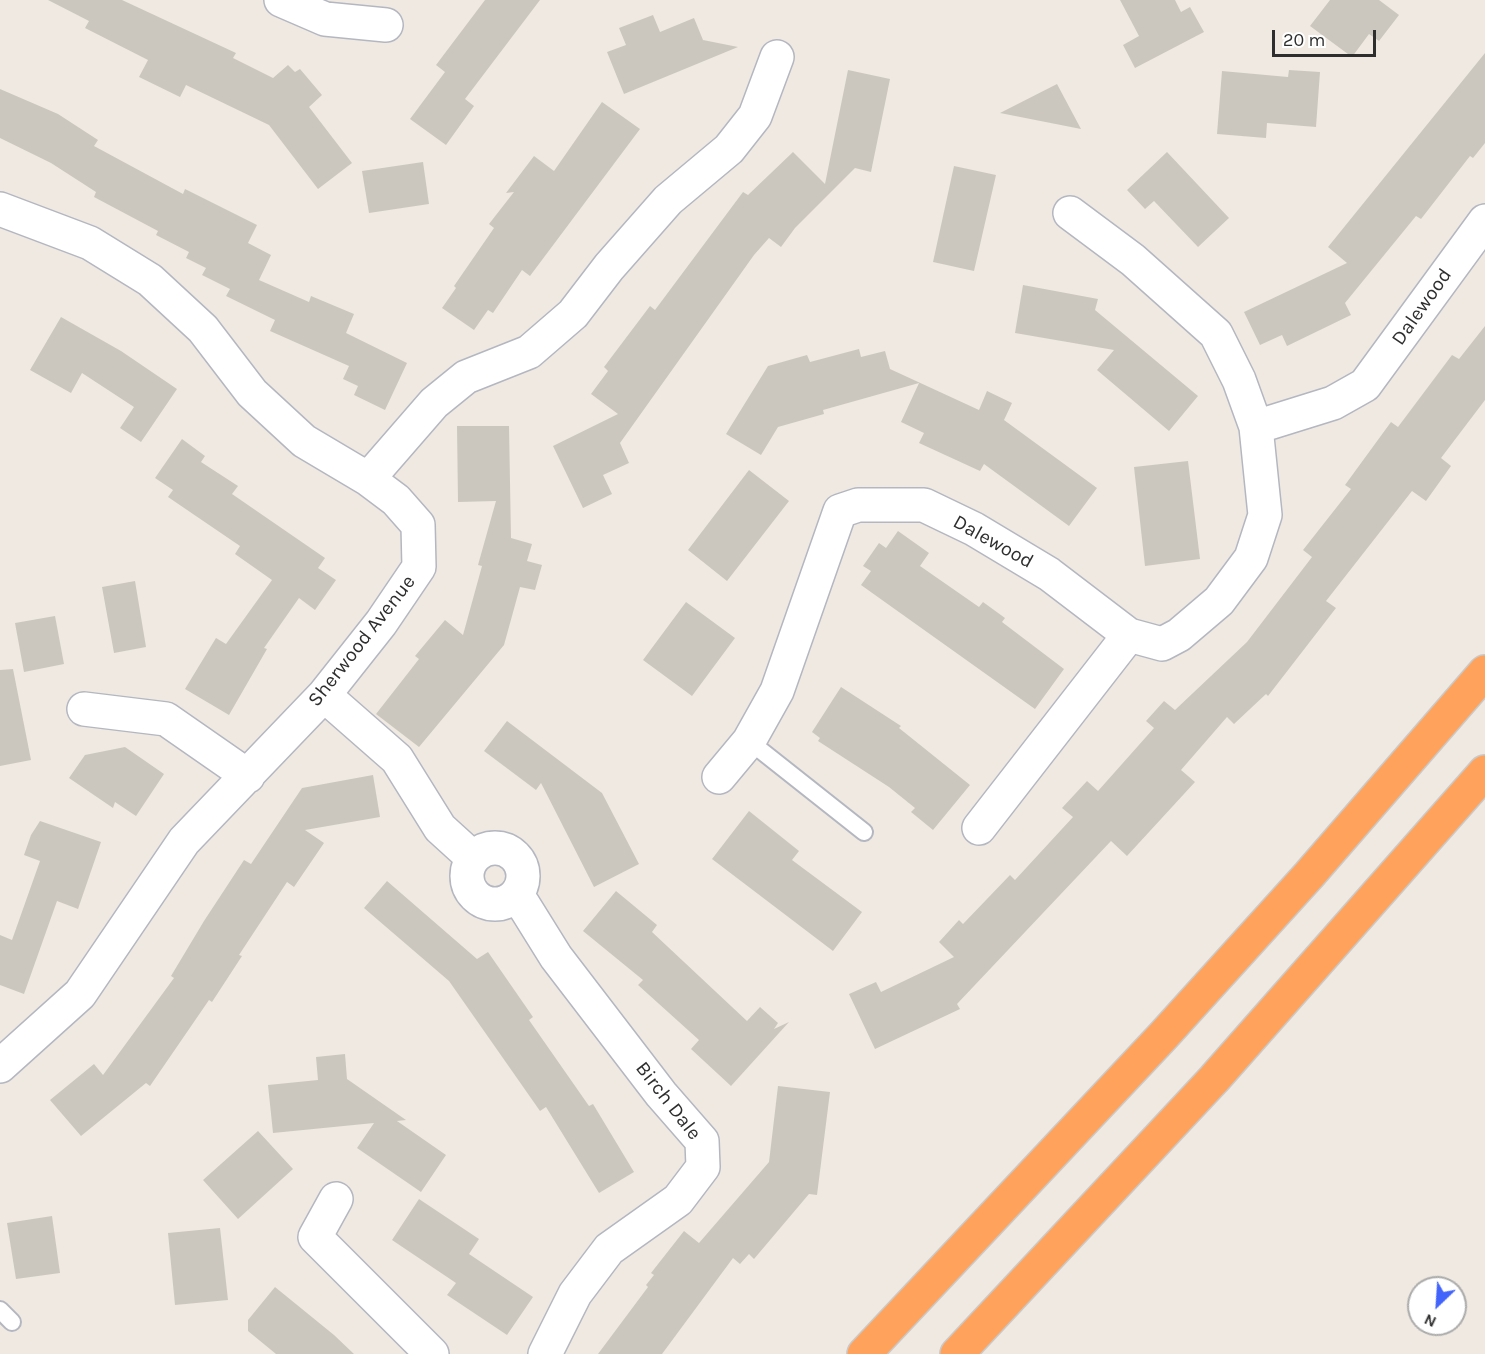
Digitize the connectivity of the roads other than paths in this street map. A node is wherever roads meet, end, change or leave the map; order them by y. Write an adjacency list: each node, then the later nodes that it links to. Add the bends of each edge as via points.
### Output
1 (281, 0): 2 (street, via 326,19)
2 (386, 25)
3 (777, 57): 8 (street, via 755,116 729,149 669,200 573,314 529,352 466,377 434,403)
4 (0, 210): 8 (street, Sherwood Avenue, via 90,243 150,280 203,329 252,393 295,433)
5 (1070, 213): 7 (street, Dalewood, via 1133,261 1216,334)
6 (1485, 221): 7 (street, Dalewood, via 1365,385 1333,403)
7 (1256, 427): 9 (street, Dalewood, via 1265,514 1251,558 1219,601 1179,635 1162,644)
8 (368, 479): 11 (street, Sherwood Avenue, via 396,500 418,525 419,567)
9 (1129, 635): 13 (street, Dalewood, via 1049,574 924,505 858,505 840,511 836,519 777,691); 17 (street)
10 (1485, 672): 23 (highway, via 1194,1002)
11 (324, 695): 15 (street, Sherwood Avenue); 22 (street, Birch Dale, via 397,759 441,828 473,858 496,848 509,851 519,860 522,885 515,897 556,957 702,1141 704,1167 678,1200 609,1249 574,1294)
12 (84, 709): 15 (street, via 166,719)
13 (749, 741): 16 (street, Dalewood); 18 (lane)
14 (1485, 772): 24 (highway, via 1214,1079)
15 (248, 776): 19 (street, Sherwood Avenue, via 184,841 81,994)
16 (719, 777)
17 (979, 828)
18 (864, 831)
19 (0, 1066)
20 (336, 1199): 21 (street, via 315,1237)
21 (432, 1354)
22 (544, 1354)
23 (864, 1354)
24 (957, 1354)

